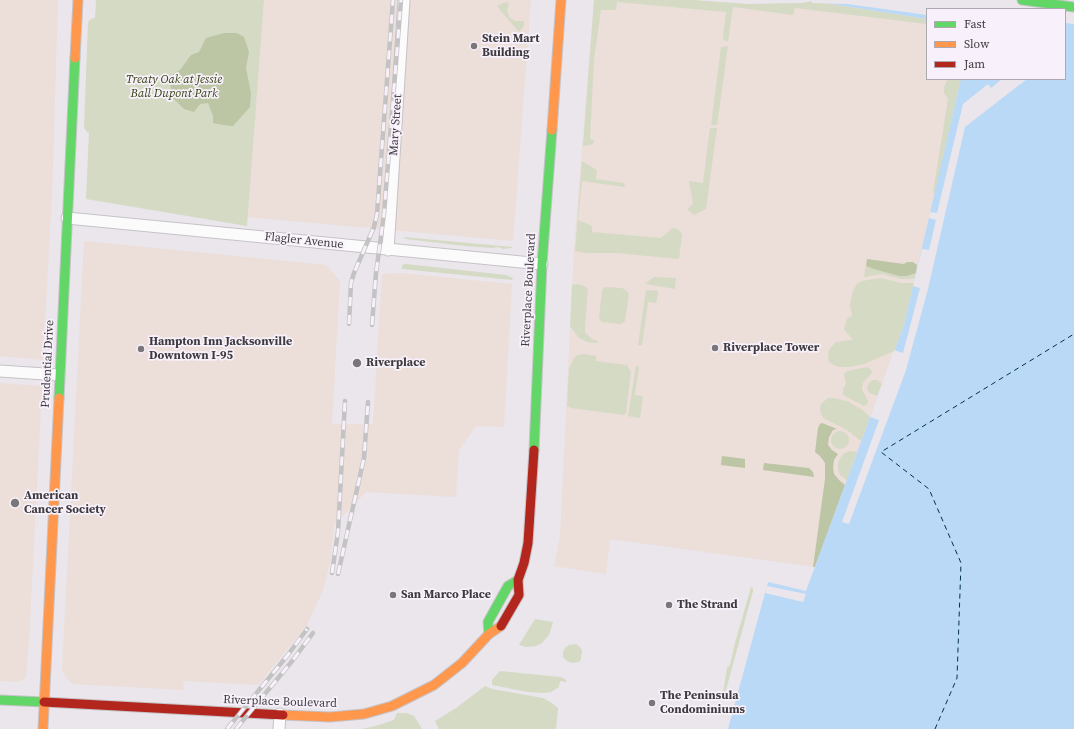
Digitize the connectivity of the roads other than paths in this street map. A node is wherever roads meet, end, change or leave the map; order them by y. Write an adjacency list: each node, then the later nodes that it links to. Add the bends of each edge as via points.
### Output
1 (78, 0): 6 (main road, Prudential Drive)
2 (404, 0): 7 (street, Mary Street)
3 (561, 0): 8 (main road, Riverplace Boulevard)
4 (1022, 0): 5 (main road)
5 (1074, 7)
6 (67, 218): 7 (street, Flagler Avenue); 10 (main road, Prudential Drive)
7 (388, 250): 8 (street, Flagler Avenue)
8 (542, 264): 11 (main road, Riverplace Boulevard, via 530,521)
9 (0, 371): 10 (street)
10 (59, 375): 14 (main road, Prudential Drive)
11 (518, 580): 12 (main road, Riverplace Boulevard, via 508,586 488,622); 12 (main road, Riverplace Boulevard, via 519,595 509,614 501,627)
12 (488, 634): 15 (main road, Riverplace Boulevard, via 462,663 446,676 392,706 364,714 330,717)
13 (0, 700): 14 (main road, Riverplace Boulevard)
14 (44, 702): 15 (main road, Riverplace Boulevard); 16 (main road, Prudential Drive)
15 (280, 714): 17 (street)
16 (43, 729)
17 (279, 729)

